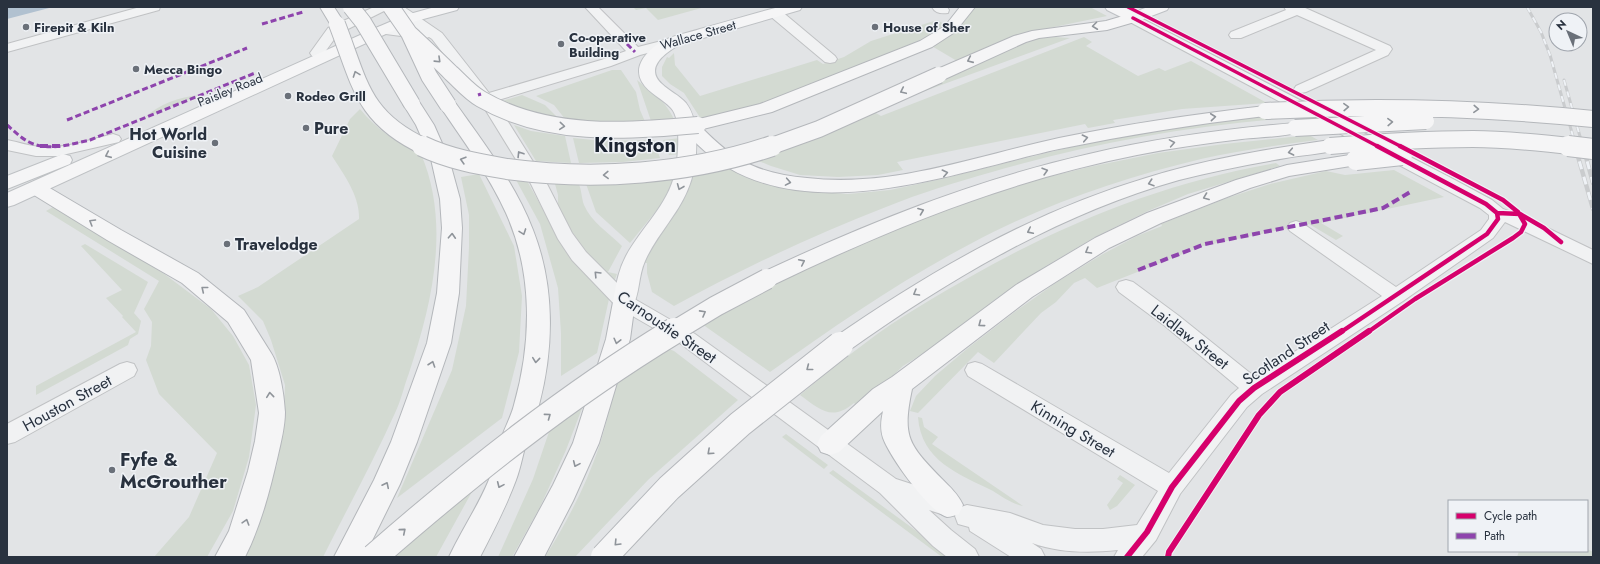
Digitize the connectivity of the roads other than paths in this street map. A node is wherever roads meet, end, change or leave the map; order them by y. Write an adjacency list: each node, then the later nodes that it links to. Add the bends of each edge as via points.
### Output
1 (154, 7): 19 (street)
2 (327, 7): 33 (main road, one-way to 2, bridge, via 563,175 507,169 460,159 414,142 393,129 370,106 337,24)
3 (351, 7): 53 (main road, one-way to 3, bridge, via 386,484 407,434 439,343 448,294 452,228 450,199 440,159 427,130 363,22)
4 (384, 7): 21 (street, via 333,31)
5 (452, 7): 13 (main road)
6 (591, 7): 20 (street)
7 (795, 7): 12 (main road, Wallace Street)
8 (968, 7): 26 (main road, via 949,31 926,44 766,108 747,114)
9 (1112, 7): 14 (main road)
10 (1162, 7): 14 (main road)
11 (1294, 9): 16 (street); 23 (street, via 1385,49)
12 (775, 13): 18 (main road, Wallace Street); 22 (street)
13 (404, 14): 15 (main road, Paisley Road); 17 (street, Carnoustie Street); 21 (main road, Paisley Road); 26 (main road, one-way to 26, bridge, via 470,91 512,114 554,125 603,129 650,129); 55 (main road, one-way to 55, bridge, via 429,76 496,176 523,229 535,275 538,310 537,353 528,401 502,481)
14 (1133, 18): 33 (main road, one-way to 33, bridge, via 1107,25 1037,34 1020,39 785,142 702,164); 36 (street, via 1447,183 1486,204)
15 (383, 30): 17 (street); 34 (main road, Paisley Road, one-way to 34, via 61,177)
16 (1236, 35)
17 (437, 36): 24 (street, Carnoustie Street)
18 (673, 42): 20 (street, Wallace Street); 26 (main road, via 658,50 649,61 647,75 650,82 680,107)
19 (7, 48)
20 (631, 48): 24 (street, Wallace Street, via 592,68)
21 (317, 53): 28 (main road, Paisley Road)
22 (830, 58)
23 (1301, 89)
24 (486, 100): 41 (street, Carnoustie Street, one-way to 24, via 579,256 564,236 540,184)
25 (1593, 119): 26 (main road, one-way to 25, bridge, via 709,146 751,172 808,186 846,188 918,179 1047,146 1152,125 1265,111 1429,107)
26 (692, 123): 33 (main road, bridge, via 726,125 769,117 939,54 792,128 754,141); 41 (main road, one-way to 41, via 681,186 630,268)
27 (1593, 127): 54 (main road, one-way to 27, bridge, via 464,480 570,400 637,354 701,314 767,279 833,247 927,208 1048,170 1187,140 1295,128 1450,120)
28 (113, 139): 29 (street, via 48,152); 34 (main road, Paisley Road)
29 (7, 145)
30 (1593, 149): 57 (main road, one-way to 57, bridge, via 1475,139 1407,140 1330,146 1215,167 1153,182 1046,224 990,251 905,300 840,344 740,424 669,488)
31 (7, 150): 34 (street)
32 (1593, 152): 44 (main road, one-way to 44, bridge, via 1451,151 1356,160 1287,171 1243,184 1154,218 1109,240 1024,291)
33 (634, 173)
34 (39, 178): 35 (main road, Paisley Road); 52 (main road, one-way to 34, via 242,534 268,441 272,413 263,359 236,316 190,278 114,235)
35 (8, 187)
36 (1497, 213): 38 (street); 40 (street, Scotland Street, via 1498,219 1487,234)
37 (1296, 226): 40 (street)
38 (1593, 258)
39 (1126, 287): 45 (street, Laidlaw Street)
40 (1396, 296): 45 (street, Scotland Street)
41 (624, 302): 47 (street, Carnoustie Street, via 688,339); 56 (main road, one-way to 56, via 618,339 586,443)
42 (127, 370): 46 (street, Houston Street)
43 (975, 370): 49 (street, Kinning Street)
44 (901, 384): 47 (main road, via 882,396); 50 (main road, via 894,428 899,446 911,463)
45 (1254, 388): 49 (street, Scotland Street, via 1239,401)
46 (7, 435)
47 (830, 444): 48 (street, Carnoustie Street)
48 (888, 486): 50 (street, Carnoustie Street); 58 (street, Carnoustie Street, via 942,538)
49 (1172, 487): 51 (street, Scotland Street)
50 (958, 510): 51 (street, Carnoustie Street, via 1043,536 1075,540); 59 (street, Carnoustie Street)
51 (1144, 536): 60 (street, Scotland Street)
52 (230, 557)
53 (349, 557)
54 (374, 557)
55 (464, 557)
56 (529, 557)
57 (604, 557)
58 (966, 557)
59 (1032, 557)
60 (1127, 557)

